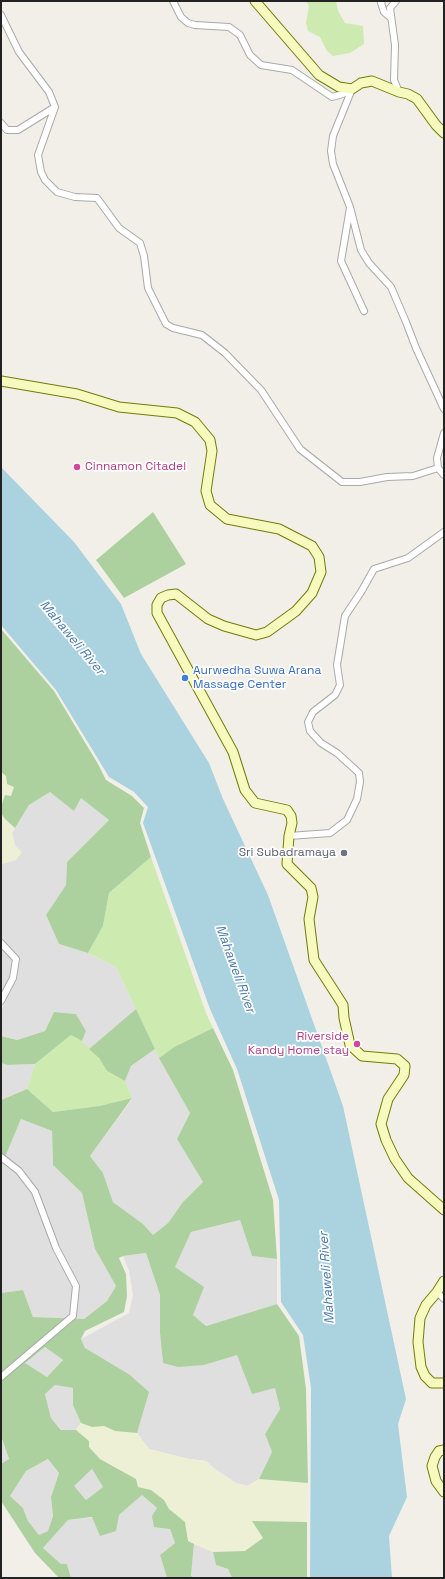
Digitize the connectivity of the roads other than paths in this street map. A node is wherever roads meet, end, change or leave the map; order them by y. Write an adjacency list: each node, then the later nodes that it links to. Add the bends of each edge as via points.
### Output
1 (173, 1): 7 (street, via 181,17 188,23 229,27 240,35 250,55 261,65 292,70 332,97)
2 (255, 1): 7 (street, via 319,75 339,87)
3 (382, 1): 6 (street, via 384,12)
4 (396, 1): 6 (street, via 390,8)
5 (1, 15): 9 (street, via 20,52 49,92)
6 (391, 18): 8 (street, via 394,80)
7 (352, 89): 8 (street, via 361,83 372,81); 12 (street, via 333,136 331,151 333,164)
8 (399, 92): 11 (street, via 417,99)
9 (55, 107): 10 (street, via 18,130 7,130); 17 (street, via 38,155 43,176 57,192 75,197 97,198 119,228 140,243 148,288 166,324 202,335 225,353 261,390 300,449 342,482 413,476)
10 (1, 123)
11 (444, 133)
12 (350, 207): 13 (street, via 341,261); 15 (street, via 361,250 391,287)
13 (364, 311)
14 (1, 382): 20 (street, via 77,394 119,407 176,413 195,422 210,440 212,451 206,491 210,505 227,519 279,530 312,546 319,557 322,572 312,593 296,611 267,632 256,635 224,626 208,619 176,594 161,598 157,605 161,624 233,752 245,790 255,803 287,810 292,823)
15 (444, 409)
16 (444, 433): 17 (street, via 437,458)
17 (438, 468): 18 (street)
18 (444, 475)
19 (444, 532): 20 (street, via 408,558 374,569 345,616 337,665 340,686 335,695 313,712 308,722 310,731 359,773 357,799 347,820 330,833)
20 (289, 836): 24 (street, via 287,864 311,888 313,897 309,920 314,960 343,1006 350,1045 362,1056 397,1059 404,1066 404,1075 388,1099 382,1124 386,1140 408,1178)
21 (1, 943): 22 (street, via 16,959 12,978)
22 (1, 1001)
23 (1, 1157): 28 (street, via 19,1171 35,1192 56,1248 76,1286 73,1316)
24 (444, 1210)
25 (444, 1281): 26 (street)
26 (437, 1292): 27 (street); 29 (street, via 426,1305 420,1318 418,1342 421,1367 425,1376 432,1383)
27 (444, 1300)
28 (1, 1377)
29 (444, 1383)
30 (444, 1450): 31 (street, via 439,1451 432,1466 436,1481)
31 (444, 1492)

